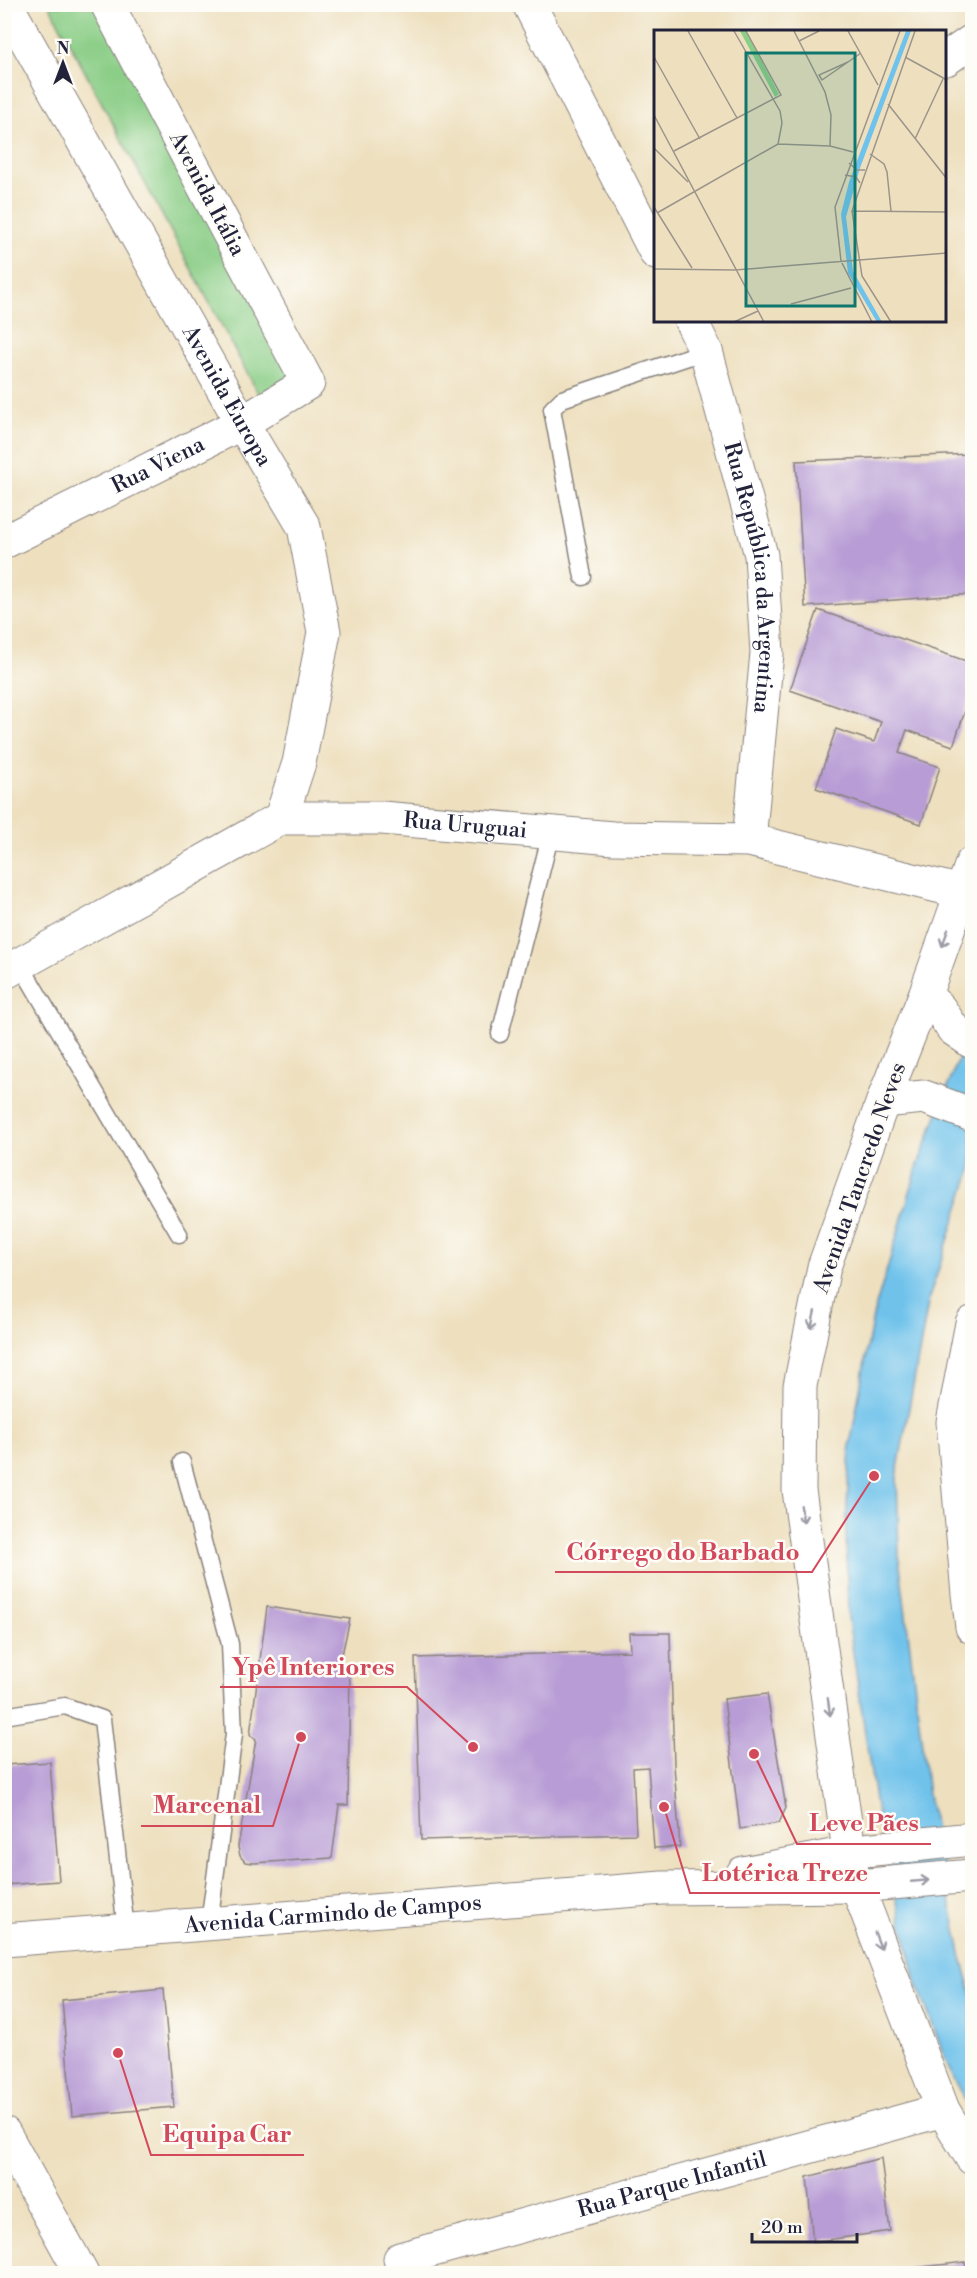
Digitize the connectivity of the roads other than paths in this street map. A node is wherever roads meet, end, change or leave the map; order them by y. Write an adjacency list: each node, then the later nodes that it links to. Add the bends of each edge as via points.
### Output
1 (6, 4): 10 (street, Avenida Europa)
2 (107, 4): 9 (street, Avenida Itália)
3 (529, 4): 6 (street)
4 (972, 41): 5 (street)
5 (947, 58)
6 (654, 249)
7 (692, 322): 8 (street, Rua República da Argentina)
8 (706, 351): 12 (lane, via 562,399 552,409); 15 (street, Rua República da Argentina, via 761,555 767,653)
9 (308, 383): 10 (street, Rua Viena)
10 (242, 423): 11 (street, Rua Viena); 13 (street, Avenida Europa, via 304,527 324,632 299,763)
11 (4, 542)
12 (583, 578)
13 (281, 818): 14 (street, Rua Uruguai, via 382,818); 17 (street, Rua Uruguai)
14 (551, 833): 15 (street, Rua Uruguai); 19 (lane)
15 (749, 840): 16 (street, Rua Uruguai)
16 (967, 878): 18 (street, Avenida Tancredo Neves, one-way to 18)
17 (12, 969): 23 (lane)
18 (925, 995): 20 (street); 21 (street, Avenida Tancredo Neves)
19 (500, 1034)
20 (963, 1036)
21 (883, 1101): 22 (street, via 924,1097); 30 (street, Avenida Tancredo Neves, one-way to 30, via 824,1267 800,1386 799,1490)
22 (972, 1115)
23 (179, 1234)
24 (972, 1323): 25 (street)
25 (963, 1422): 27 (street)
26 (182, 1462): 34 (lane, via 230,1644 234,1734)
27 (972, 1627)
28 (4, 1716): 35 (lane, via 65,1706 102,1719)
29 (969, 1839): 30 (street, Avenida Carmindo de Campos)
30 (856, 1851): 32 (street, Avenida Tancredo Neves, via 852,1873); 33 (street, Avenida Carmindo de Campos)
31 (972, 1876): 32 (street, Avenida Carmindo de Campos, one-way to 31)
32 (863, 1886): 33 (street, Avenida Carmindo de Campos); 37 (street, Avenida Tancredo Neves, one-way to 37)
33 (662, 1888): 34 (street, Avenida Carmindo de Campos)
34 (208, 1924): 35 (street, Avenida Carmindo de Campos)
35 (126, 1930): 36 (street, Avenida Carmindo de Campos)
36 (4, 1940)
37 (943, 2110): 39 (street, Avenida Tancredo Neves); 40 (street, Rua Parque Infantil)
38 (4, 2133): 41 (street)
39 (972, 2158)
40 (400, 2259)
41 (82, 2274)

